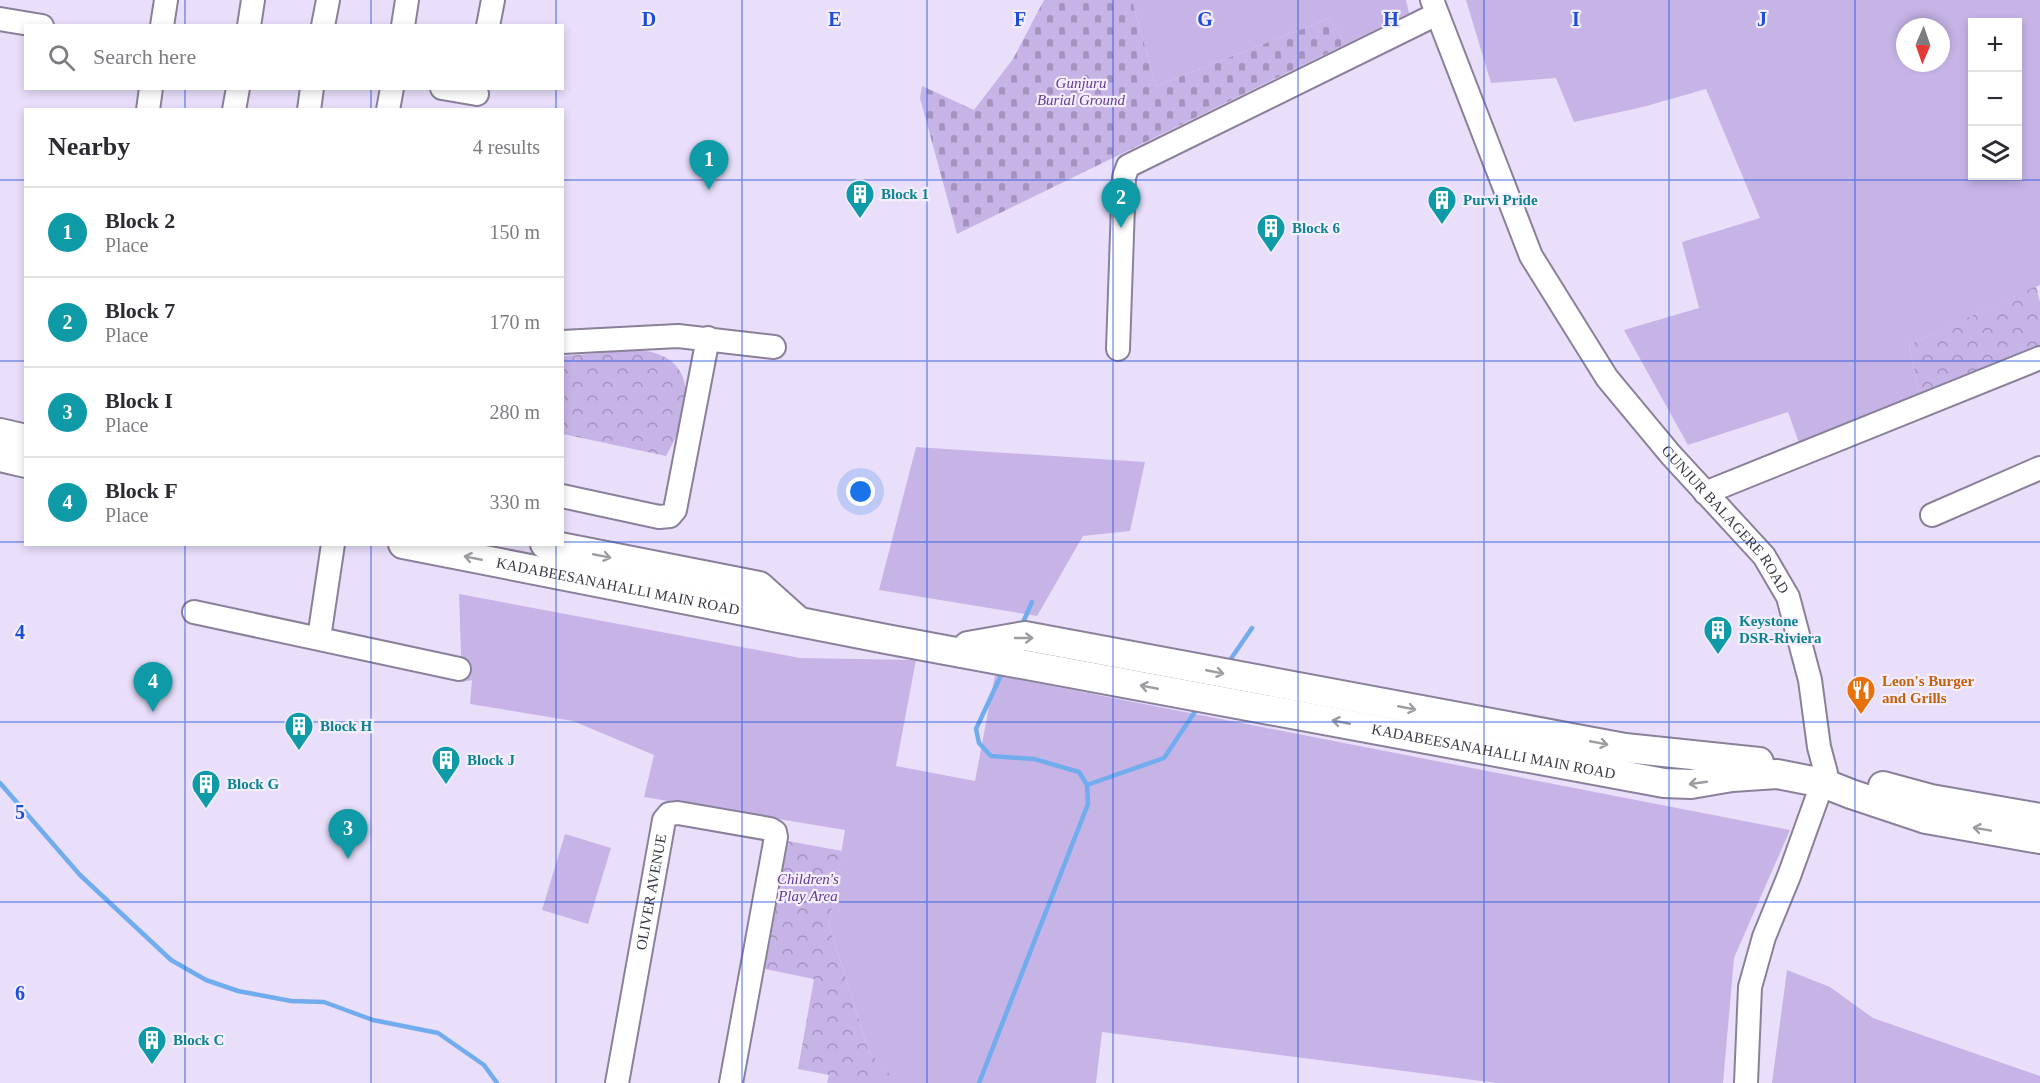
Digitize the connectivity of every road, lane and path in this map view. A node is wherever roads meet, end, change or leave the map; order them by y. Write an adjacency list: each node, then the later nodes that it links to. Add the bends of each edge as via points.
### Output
1 (166, 0): 9 (street)
2 (253, 0): 10 (street)
3 (328, 0): 11 (street)
4 (407, 0): 12 (street)
5 (493, 0): 13 (street)
6 (1434, 7): 27 (street, via 1128,166); 34 (street, GUNJUR BALAGERE ROAD, via 1531,256 1607,378)
7 (0, 19): 8 (street)
8 (30, 24)
9 (162, 24)
10 (249, 24)
11 (323, 24)
12 (403, 24)
13 (488, 24)
14 (151, 90): 20 (street)
15 (238, 90): 21 (street)
16 (312, 90): 22 (street)
17 (392, 90): 23 (street)
18 (450, 90): 19 (street)
19 (476, 97)
20 (148, 108)
21 (234, 108)
22 (309, 108)
23 (388, 108)
24 (708, 338): 25 (street); 26 (street); 35 (street, via 675,510 670,516)
25 (564, 342)
26 (774, 347)
27 (1118, 349)
28 (2040, 358): 34 (street)
29 (0, 434): 30 (main road)
30 (24, 439)
31 (0, 457): 32 (main road)
32 (24, 463)
33 (2040, 468): 36 (street)
34 (1705, 493): 44 (street, GUNJUR BALAGERE ROAD, via 1764,556 1788,597 1810,680)
35 (564, 496)
36 (1932, 515)
37 (333, 546): 42 (street)
38 (413, 546): 41 (main road, KADABEESANAHALLI MAIN ROAD, one-way to 38)
39 (554, 546): 41 (main road, KADABEESANAHALLI MAIN ROAD, one-way to 41, via 759,586)
40 (194, 612): 42 (street)
41 (798, 621): 44 (main road, KADABEESANAHALLI MAIN ROAD, via 1664,783 1691,784 1777,774)
42 (319, 638): 43 (street)
43 (459, 669)
44 (1824, 778): 45 (main road, KADABEESANAHALLI MAIN ROAD, via 1853,778 1931,799); 46 (main road, KADABEESANAHALLI MAIN ROAD, one-way to 44, via 1926,819 1851,794); 49 (street, via 1764,937 1750,987)
45 (2040, 818)
46 (2040, 839)
47 (617, 1083): 48 (street, OLIVER AVENUE, via 664,820 669,814 678,813 770,829 776,837)
48 (731, 1083)
49 (1746, 1083)

